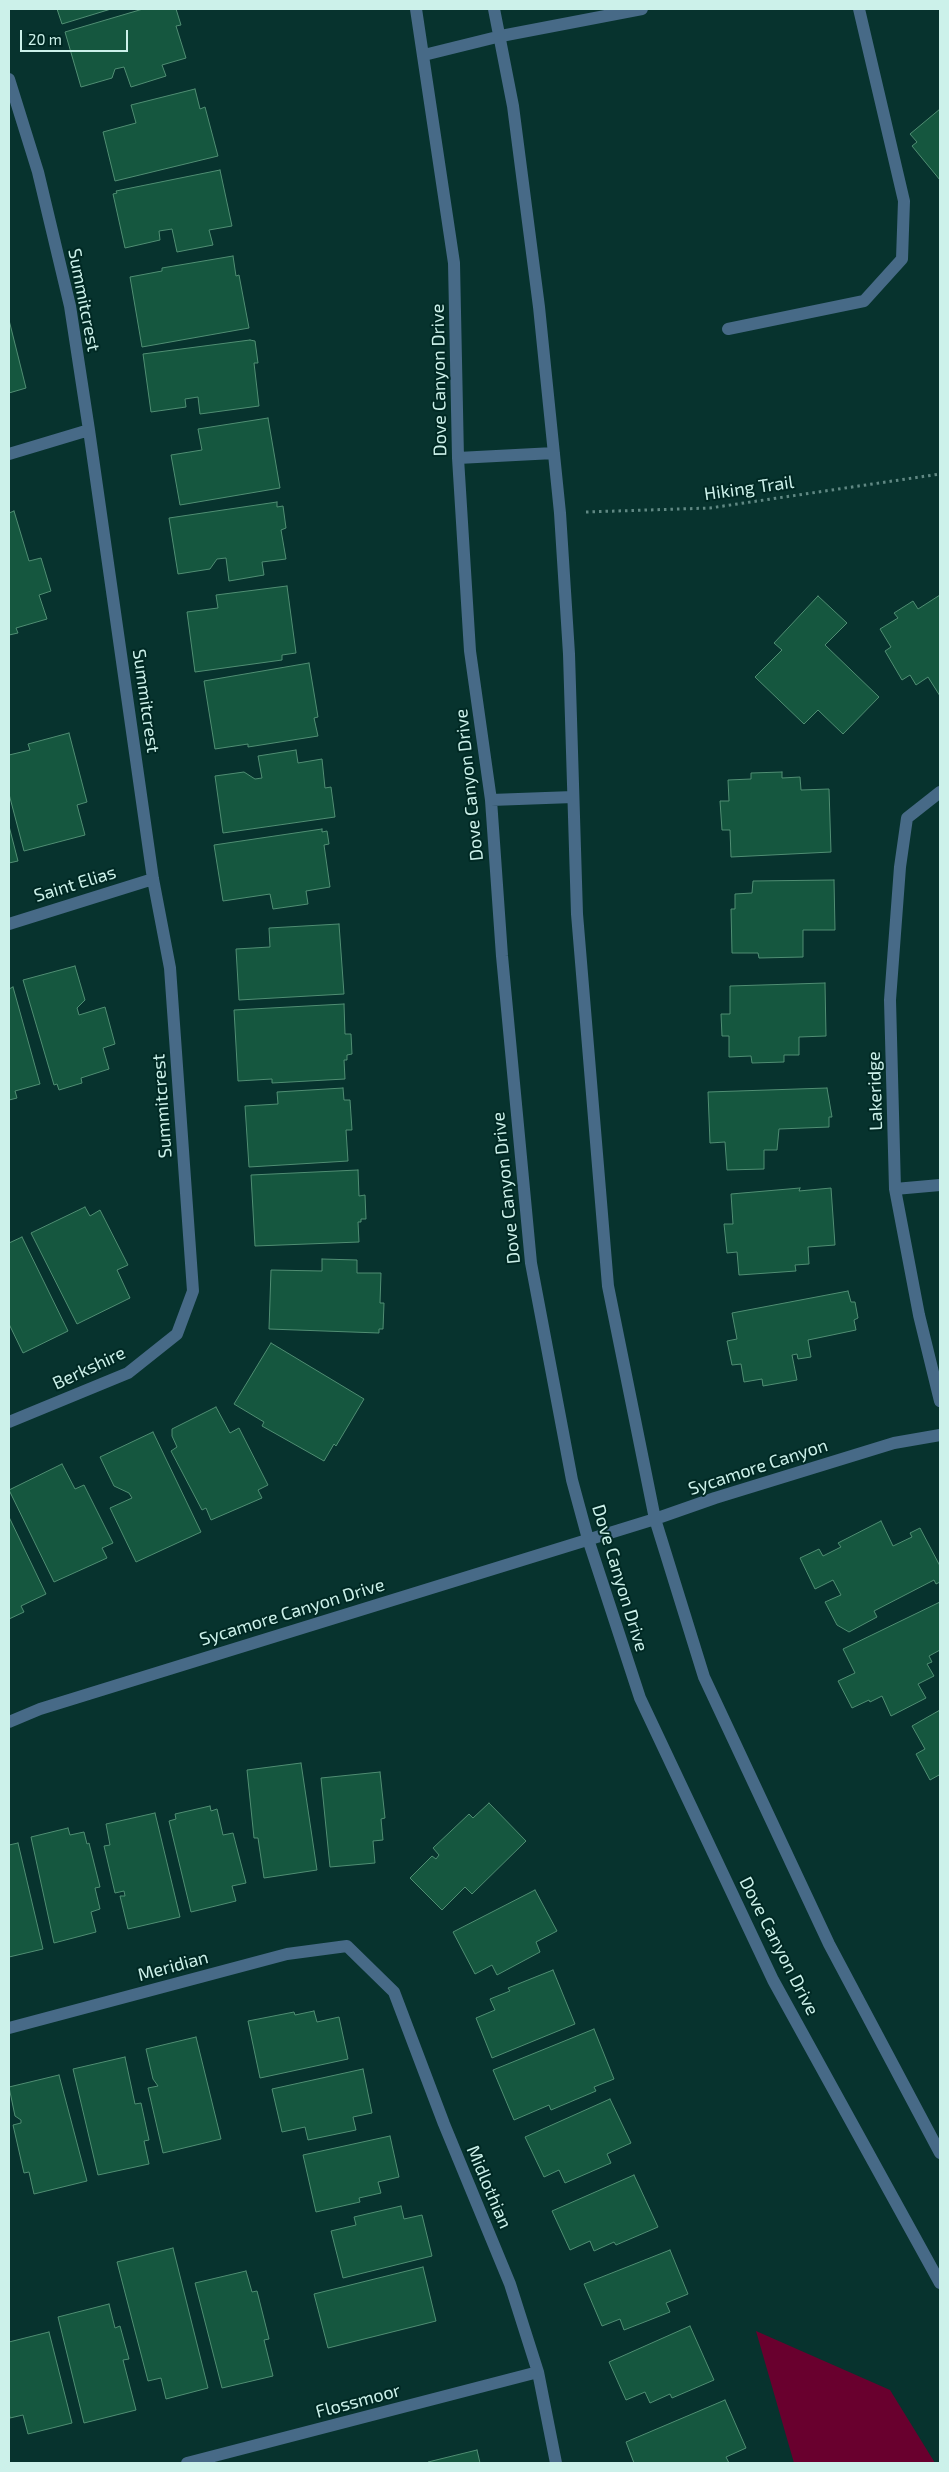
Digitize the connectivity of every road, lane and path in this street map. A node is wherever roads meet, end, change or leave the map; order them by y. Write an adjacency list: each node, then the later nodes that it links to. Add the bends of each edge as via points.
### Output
1 (416, 9): 6 (street, Dove Canyon Drive)
2 (494, 9): 5 (street)
3 (642, 9): 5 (street)
4 (859, 9): 8 (street, via 904,201 902,259 864,301)
5 (501, 36): 6 (street); 10 (street, via 539,307)
6 (424, 54): 12 (street, Dove Canyon Drive, via 454,264)
7 (9, 79): 9 (street, Summitcrest, via 38,172 70,306)
8 (728, 329)
9 (89, 430): 11 (street); 18 (street, Summitcrest)
10 (554, 453): 12 (street); 14 (street)
11 (9, 454)
12 (458, 458): 17 (street, Dove Canyon Drive, via 470,651)
13 (940, 474): 14 (path, Hiking Trail, via 710,508)
14 (560, 513): 16 (street, via 569,654)
15 (940, 792): 21 (street, Lakeridge, via 907,818 900,867 890,1000)
16 (573, 797): 17 (street); 26 (street, via 577,914 608,1286)
17 (491, 800): 27 (street, Dove Canyon Drive, via 531,1263 572,1480)
18 (153, 879): 19 (street, Saint Elias); 22 (street, Summitcrest, via 170,968 193,1291)
19 (9, 924)
20 (940, 1185): 21 (street)
21 (895, 1189): 23 (street, Lakeridge)
22 (177, 1334): 24 (street, Berkshire, via 128,1373)
23 (940, 1401)
24 (9, 1422)
25 (940, 1435): 26 (street, Sycamore Canyon, via 894,1443)
26 (654, 1520): 27 (street, Sycamore Canyon); 31 (street, via 704,1677 829,1944)
27 (588, 1539): 28 (street, Sycamore Canyon Drive, via 40,1709); 32 (street, Dove Canyon Drive, via 640,1698 765,1962)
28 (9, 1722)
29 (347, 1946): 30 (street, Meridian, via 287,1954); 33 (street, Midlothian, via 394,1992 510,2284)
30 (9, 2028)
31 (940, 2153)
32 (940, 2283)
33 (538, 2372): 34 (street, Flossmoor); 35 (street, Midlothian)
34 (187, 2463)
35 (556, 2463)

